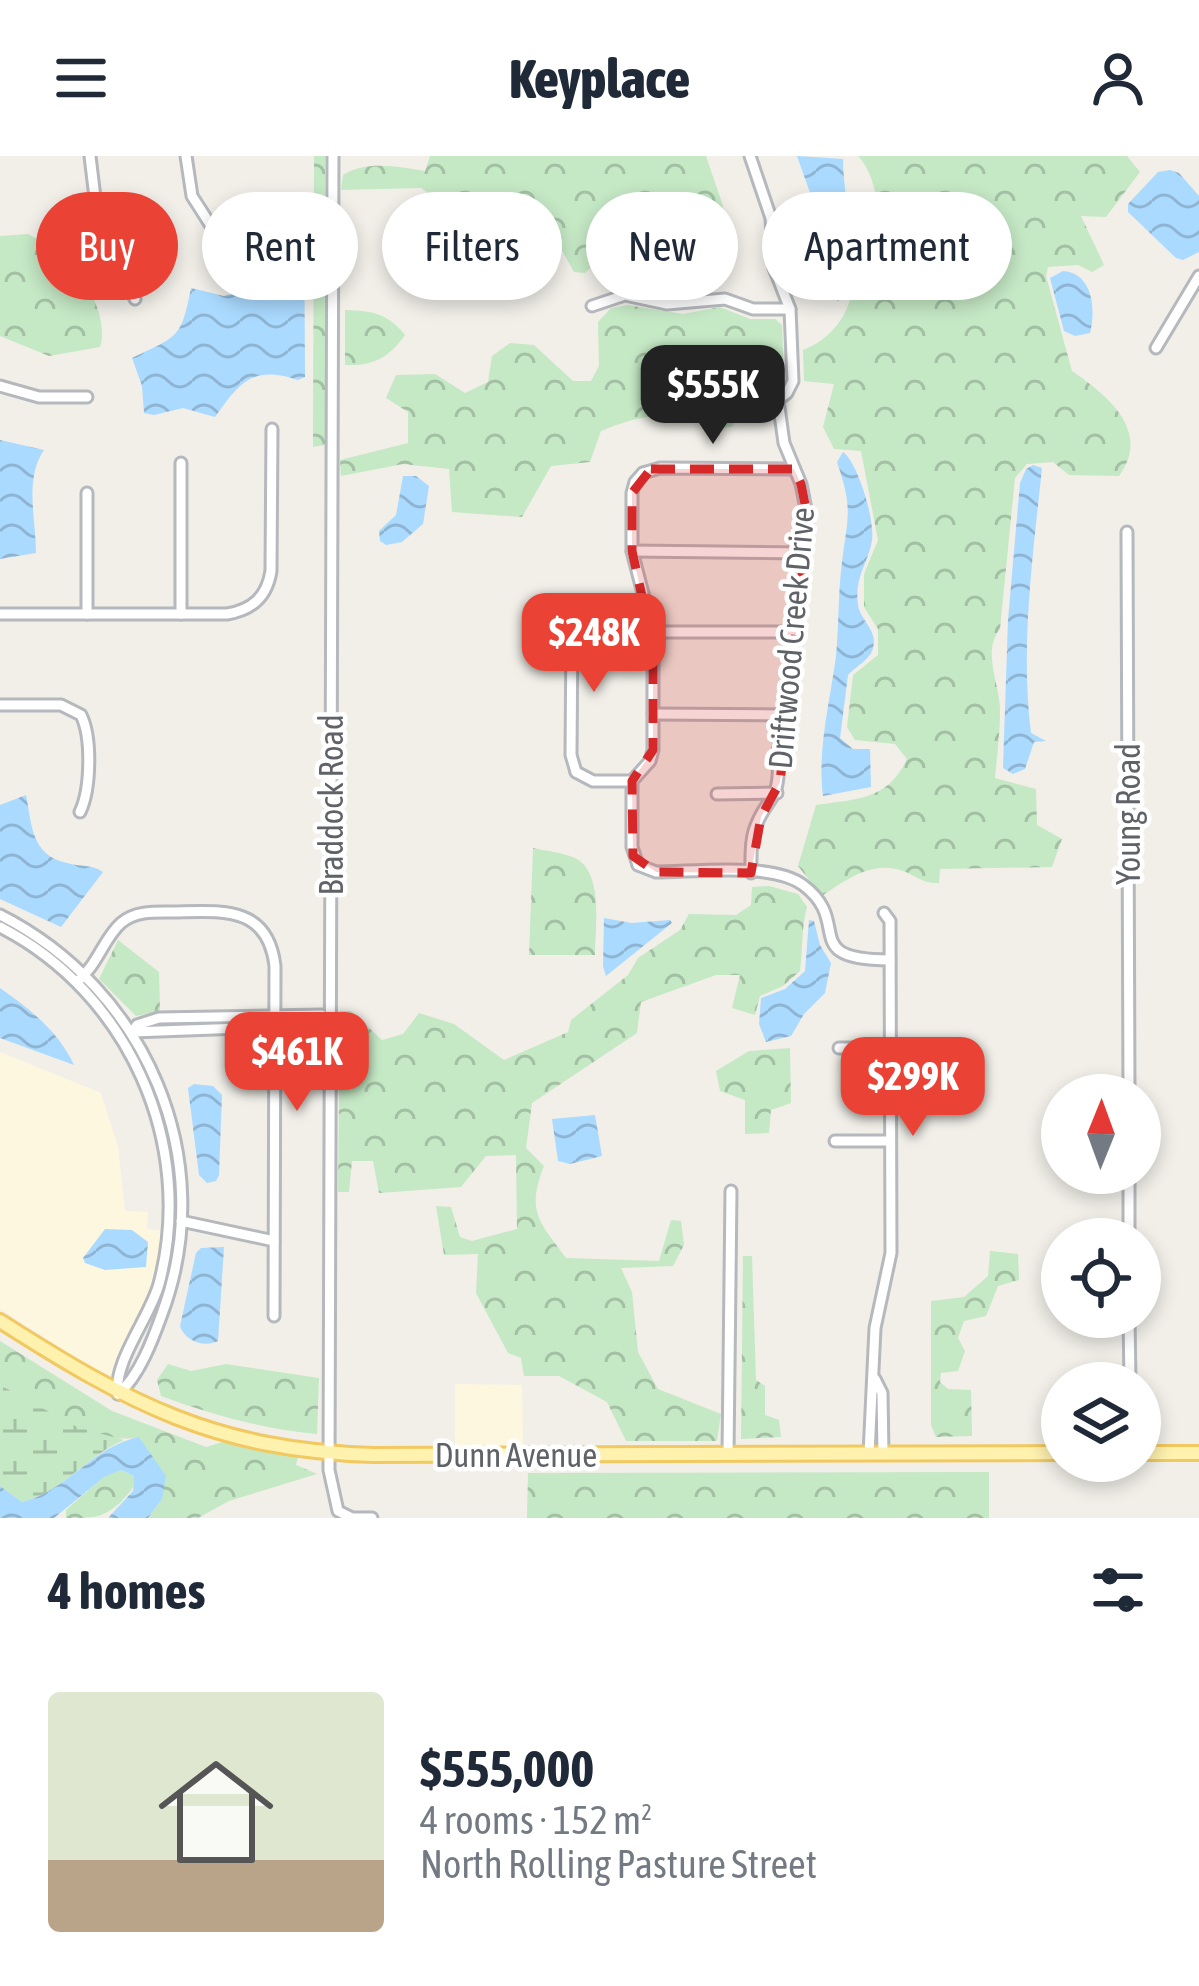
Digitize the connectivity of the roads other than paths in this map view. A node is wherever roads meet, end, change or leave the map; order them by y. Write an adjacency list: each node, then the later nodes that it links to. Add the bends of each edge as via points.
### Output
1 (89, 156): 5 (street)
2 (186, 156): 6 (street)
3 (333, 156): 42 (street, Braddock Road)
4 (750, 156): 9 (street)
5 (94, 192)
6 (202, 212)
7 (1199, 276): 10 (street)
8 (592, 306): 9 (street, via 625,295)
9 (790, 309): 15 (street, Driftwood Creek Drive, via 793,381 778,400)
10 (1156, 348)
11 (0, 386): 12 (street)
12 (87, 398)
13 (272, 429): 22 (street, via 272,572 265,591 238,612)
14 (182, 463): 22 (street)
15 (794, 469): 18 (street, via 641,471 632,493); 19 (street, Driftwood Creek Drive, via 808,519)
16 (87, 493): 21 (street)
17 (1127, 532): 47 (street, Young Road)
18 (632, 550): 19 (street); 24 (street)
19 (801, 554): 25 (street, Driftwood Creek Drive)
20 (0, 614): 21 (street)
21 (87, 614): 22 (street)
22 (181, 614)
23 (572, 628): 29 (street, via 573,773)
24 (653, 632): 25 (street); 27 (street)
25 (795, 632): 28 (street, Driftwood Creek Drive)
26 (0, 705): 32 (street, via 61,705 80,715)
27 (653, 714): 28 (street); 29 (street, via 650,761)
28 (784, 715): 31 (street, Driftwood Creek Drive)
29 (632, 781): 33 (street, via 634,866)
30 (717, 794): 31 (street)
31 (777, 794): 33 (street, Driftwood Creek Drive, via 754,828)
32 (80, 812)
33 (751, 873): 39 (street, via 802,884 842,955)
34 (884, 913): 39 (street)
35 (0, 915): 40 (street)
36 (272, 918): 38 (street)
37 (0, 928): 40 (street)
38 (261, 928): 40 (street, via 228,911 142,913 119,925); 41 (street, via 273,951)
39 (890, 960): 46 (street)
40 (81, 978): 43 (street); 44 (street)
41 (274, 1020): 42 (street); 43 (street, via 159,1018); 53 (street)
42 (330, 1020): 60 (street, Braddock Road)
43 (133, 1032): 44 (street); 52 (street, via 179,1151)
44 (121, 1039): 51 (street, via 157,1115)
45 (839, 1048): 46 (street)
46 (890, 1048): 49 (street)
47 (1129, 1074)
48 (835, 1141): 49 (street)
49 (890, 1141): 61 (street, via 890,1271 875,1328 882,1394)
50 (731, 1191): 62 (street)
51 (170, 1220): 52 (street); 56 (street, via 158,1290 116,1380)
52 (183, 1222): 53 (street); 56 (street, via 159,1323)
53 (274, 1241): 54 (street)
54 (274, 1316)
55 (0, 1322): 56 (main road, Dunn Avenue)
56 (118, 1394): 60 (main road, Dunn Avenue, via 228,1437)
57 (1041, 1453): 61 (main road, Dunn Avenue)
58 (1161, 1453): 59 (main road)
59 (1199, 1453)
60 (329, 1454): 62 (main road, Dunn Avenue); 63 (street, Braddock Road, via 338,1510)
61 (876, 1454): 62 (main road, Dunn Avenue)
62 (728, 1455)
63 (373, 1518)

